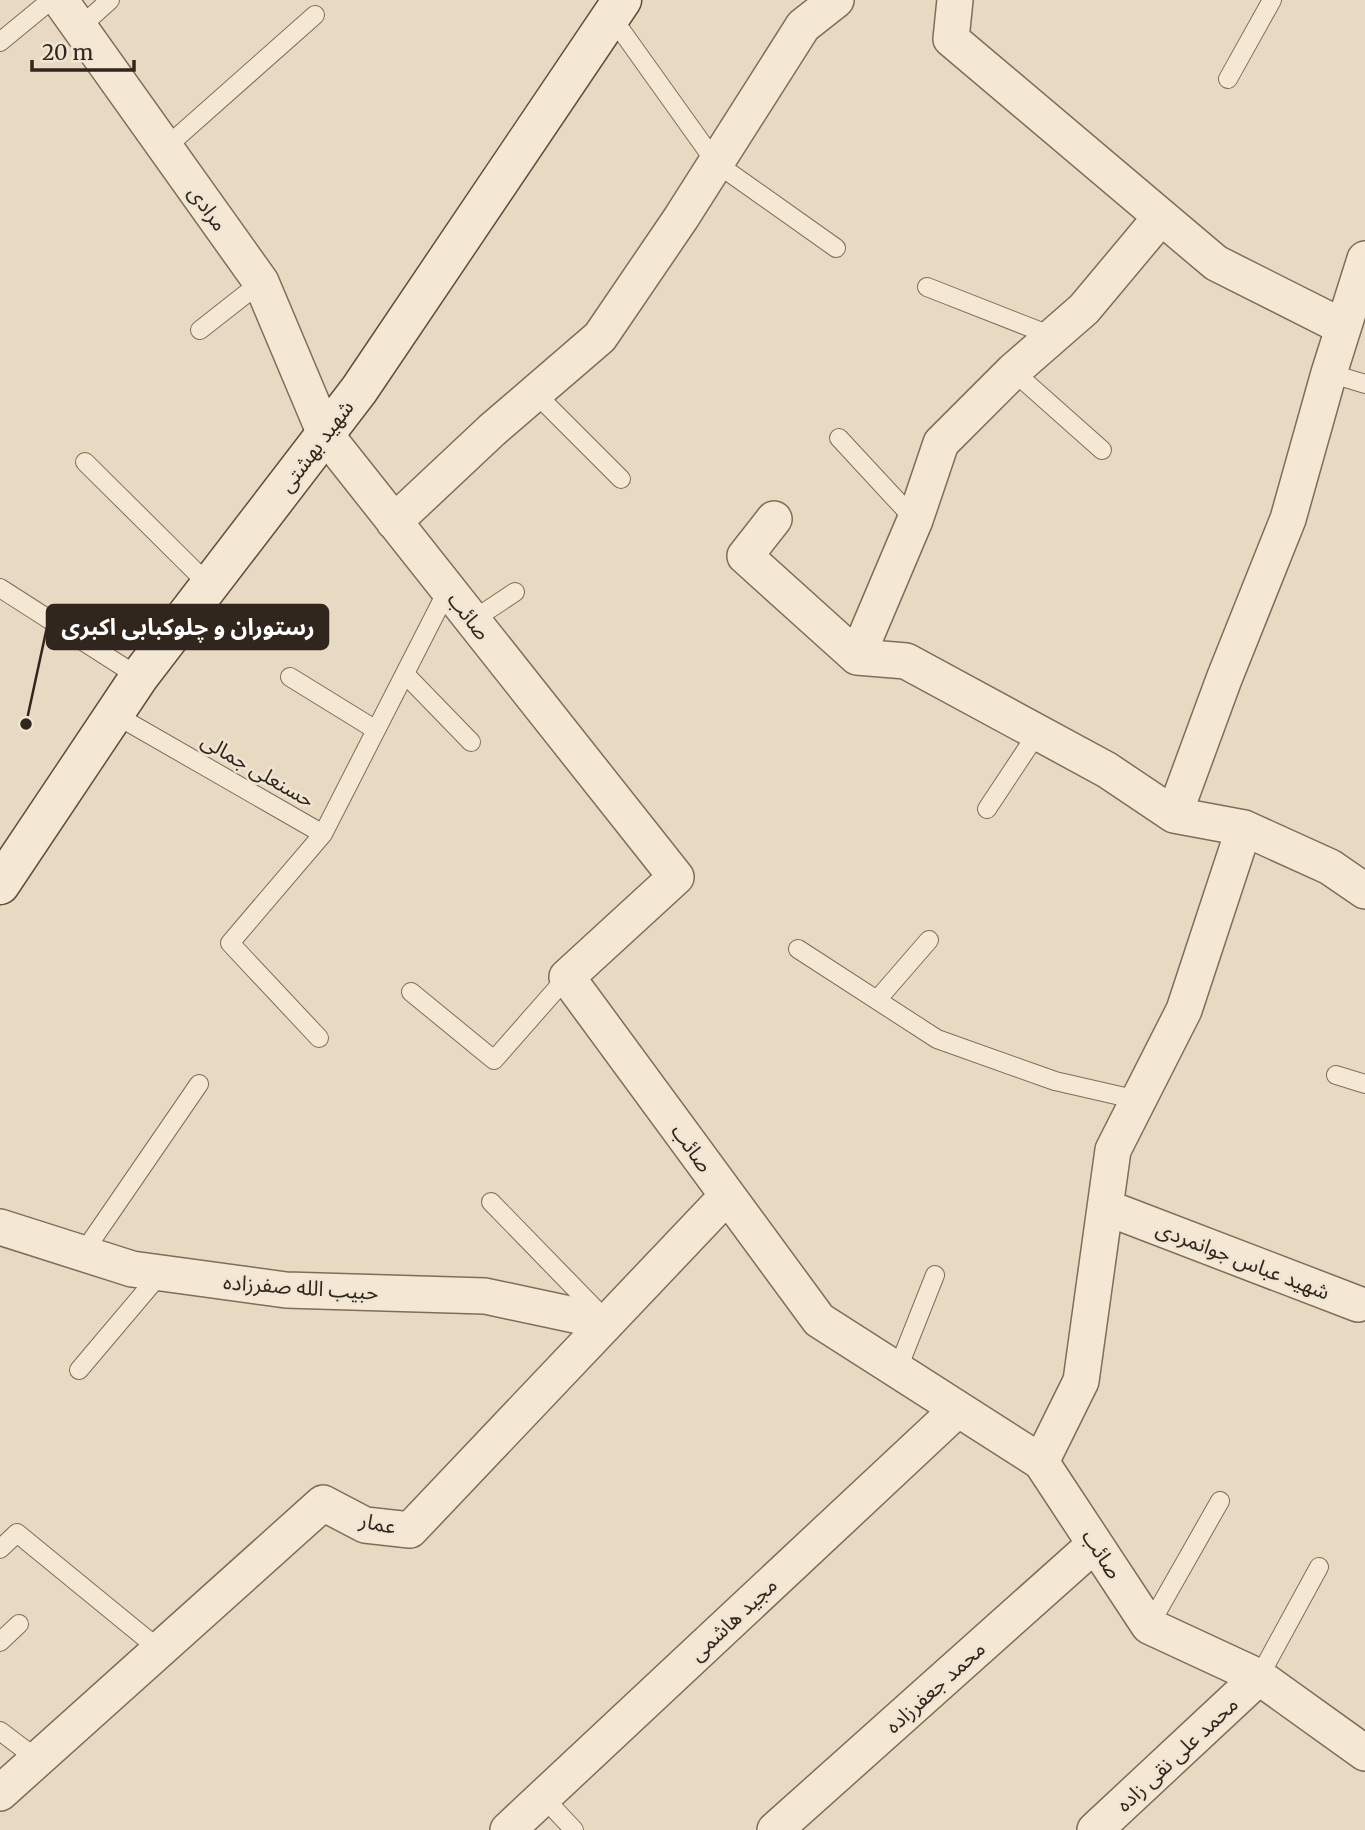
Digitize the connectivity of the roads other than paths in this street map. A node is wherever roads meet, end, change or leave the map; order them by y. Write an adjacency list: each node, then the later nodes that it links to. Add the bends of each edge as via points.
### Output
1 (51, 0): 9 (lane)
2 (110, 0): 7 (lane)
3 (836, 0): 12 (street, via 803,26)
4 (955, 0): 13 (street, via 951,39)
5 (1272, 0): 10 (lane)
6 (611, 5): 12 (lane); 25 (street, شهید بهشتی, via 359,390)
7 (69, 14): 11 (street, مرادی)
8 (314, 15): 11 (lane)
9 (0, 42)
10 (1228, 79)
11 (165, 148): 16 (street, مرادی)
12 (716, 163): 14 (lane); 24 (street, via 600,337)
13 (1161, 217): 18 (street, via 1216,263); 20 (street, via 1084,309)
14 (836, 248)
15 (1365, 258): 18 (street)
16 (261, 282): 19 (lane); 25 (street, مرادی)
17 (927, 287): 20 (lane)
18 (1343, 327): 22 (street)
19 (200, 330)
20 (1052, 337): 21 (street)
21 (1013, 371): 27 (lane); 31 (street, via 941,443)
22 (1329, 373): 23 (lane); 47 (street, via 1288,519)
23 (1365, 384)
24 (535, 393): 29 (lane); 32 (street)
25 (325, 434): 32 (street, صائب); 33 (street, شهید بهشتی)
26 (839, 438): 31 (lane)
27 (1101, 450)
28 (85, 462): 33 (lane)
29 (621, 479)
30 (774, 519): 38 (street, via 745,556)
31 (915, 520): 38 (street)
32 (394, 522): 35 (street, صائب)
33 (209, 584): 40 (street, شهید بهشتی)
34 (0, 587): 40 (lane)
35 (448, 589): 37 (street, صائب); 39 (lane)
36 (514, 592): 37 (lane)
37 (472, 620): 54 (street, صائب, via 676,877)
38 (857, 657): 44 (street, via 906,661)
39 (405, 674): 43 (lane); 45 (lane)
40 (139, 677): 42 (street, شهید بهشتی)
41 (290, 677): 43 (lane)
42 (114, 714): 49 (lane, حسنعلی جمالی); 50 (street, شهید بهشتی)
43 (376, 730): 49 (lane)
44 (1038, 732): 46 (lane); 47 (street, via 1107,769)
45 (471, 742)
46 (987, 809)
47 (1174, 815): 48 (street)
48 (1244, 828): 51 (street, via 1330,867); 61 (street, via 1184,1010)
49 (323, 834): 57 (lane, حسنعلی جمالی, via 230,943)
50 (0, 885)
51 (1365, 891)
52 (929, 940): 56 (lane)
53 (799, 950): 56 (lane)
54 (567, 977): 55 (lane, via 494,1060); 62 (street, صائب)
55 (411, 992)
56 (877, 1000): 61 (lane, via 937,1039 1055,1081)
57 (319, 1038)
58 (1336, 1075): 60 (lane)
59 (199, 1084): 66 (lane)
60 (1365, 1084)
61 (1138, 1100): 64 (street, via 1113,1150)
62 (727, 1196): 70 (street, عمار); 72 (street, صائب, via 819,1320)
63 (491, 1202): 70 (lane)
64 (1105, 1207): 69 (street, شهید عباس جوانمردی); 74 (street, via 1081,1381)
65 (0, 1227): 66 (street, حبیب الله صفرزاده)
66 (83, 1254): 67 (street, حبیب الله صفرزاده)
67 (161, 1273): 70 (street, حبیب الله صفرزاده, via 286,1290 485,1296); 71 (lane)
68 (935, 1275): 72 (lane)
69 (1359, 1298)
70 (607, 1322): 82 (street, عمار, via 410,1530 365,1525 323,1503)
71 (79, 1370)
72 (897, 1371): 73 (street, صائب)
73 (958, 1409): 74 (street, صائب); 88 (street, مجید هاشمی)
74 (1041, 1462): 76 (street, صائب)
75 (1220, 1501): 80 (lane)
76 (1095, 1544): 80 (street, صائب); 91 (street, محمد جعفرزاده)
77 (0, 1549): 82 (lane, via 17,1533)
78 (1319, 1567): 83 (lane)
79 (19, 1624): 81 (lane)
80 (1149, 1626): 83 (street)
81 (0, 1642)
82 (160, 1650): 86 (street, عمار)
83 (1259, 1677): 85 (street); 92 (street, محمد علی نقی زاده)
84 (0, 1731): 86 (lane)
85 (1365, 1753)
86 (37, 1759): 87 (street, عمار)
87 (0, 1793)
88 (543, 1797): 89 (street, مجید هاشمی); 90 (lane)
89 (508, 1830)
90 (575, 1830)
91 (775, 1830)
92 (1095, 1830)

